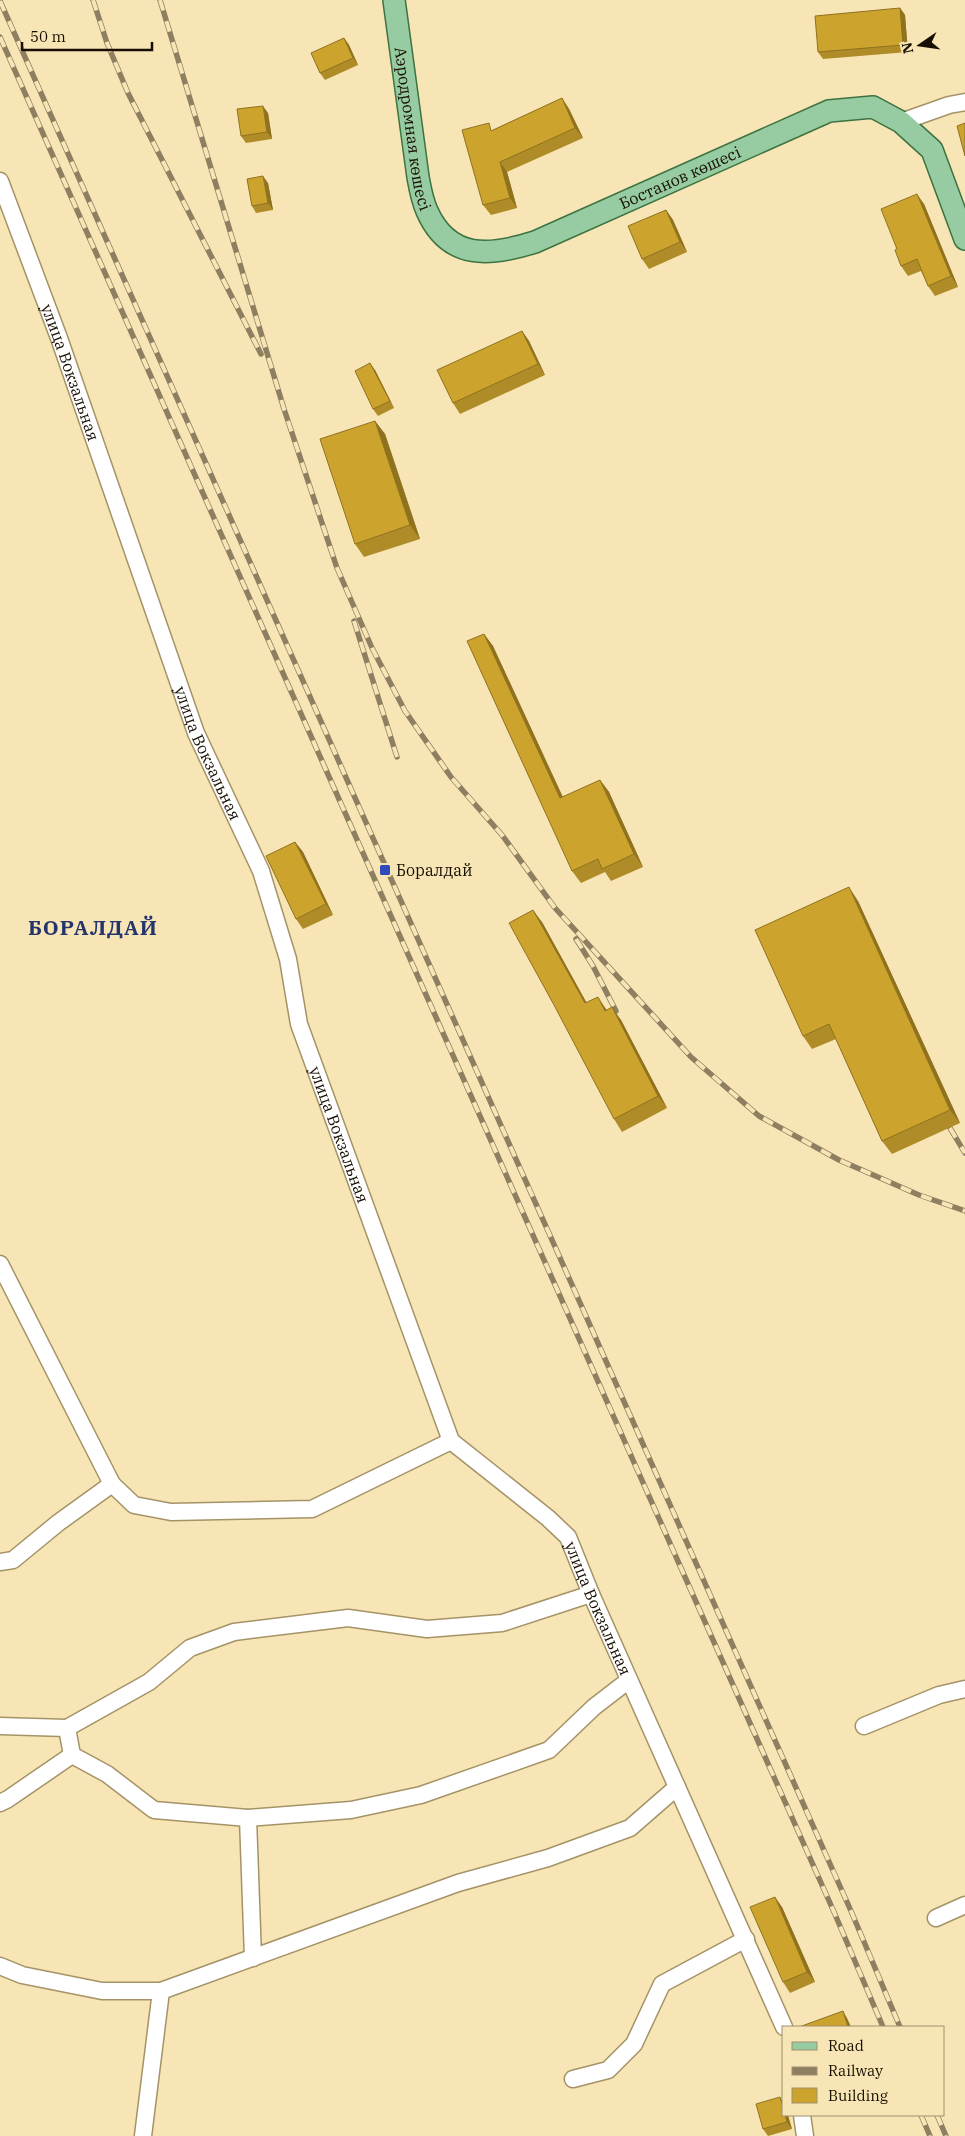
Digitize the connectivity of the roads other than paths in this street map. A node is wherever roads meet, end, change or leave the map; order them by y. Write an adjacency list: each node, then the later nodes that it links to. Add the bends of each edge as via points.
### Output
1 (394, 0): 6 (main road, Аэродромная көшесі, via 426,210 443,236)
2 (965, 102): 3 (street)
3 (901, 122): 5 (main road, Бостанов көшесі, via 932,150); 6 (main road, Бостанов көшесі, via 873,107 829,111 535,242 484,253)
4 (0, 181): 8 (street, улица Вокзальная, via 59,338 196,733 261,871 288,959 299,1024)
5 (965, 239)
6 (456, 246)
7 (0, 1264): 9 (street)
8 (451, 1441): 9 (street, via 312,1509 171,1512 134,1505); 11 (street, улица Вокзальная, via 568,1537)
9 (112, 1484): 10 (street, via 13,1560)
10 (0, 1562)
11 (591, 1594): 12 (street, улица Вокзальная); 16 (street, via 502,1623 427,1629 348,1618 234,1632 190,1648 149,1682)
12 (629, 1680): 18 (street, улица Вокзальная); 20 (street, via 594,1707 549,1750 500,1769 420,1795 351,1810)
13 (965, 1688): 15 (street, via 939,1695)
14 (0, 1726): 16 (street)
15 (864, 1726)
16 (67, 1728): 17 (street)
17 (72, 1756): 19 (street); 20 (street, via 106,1774 154,1810)
18 (677, 1787): 23 (street, улица Вокзальная); 24 (street, via 630,1828 548,1858 458,1882)
19 (0, 1803)
20 (248, 1818): 24 (street)
21 (965, 1905): 22 (street)
22 (936, 1918)
23 (746, 1939): 27 (street, улица Вокзальная); 28 (street, via 662,1984 634,2044 608,2070)
24 (253, 1958): 26 (street)
25 (0, 1966): 26 (street, via 22,1975 102,1991)
26 (161, 1991): 30 (street)
27 (784, 2026)
28 (573, 2079)
29 (802, 2116): 31 (street)
30 (143, 2136)
31 (805, 2136)

